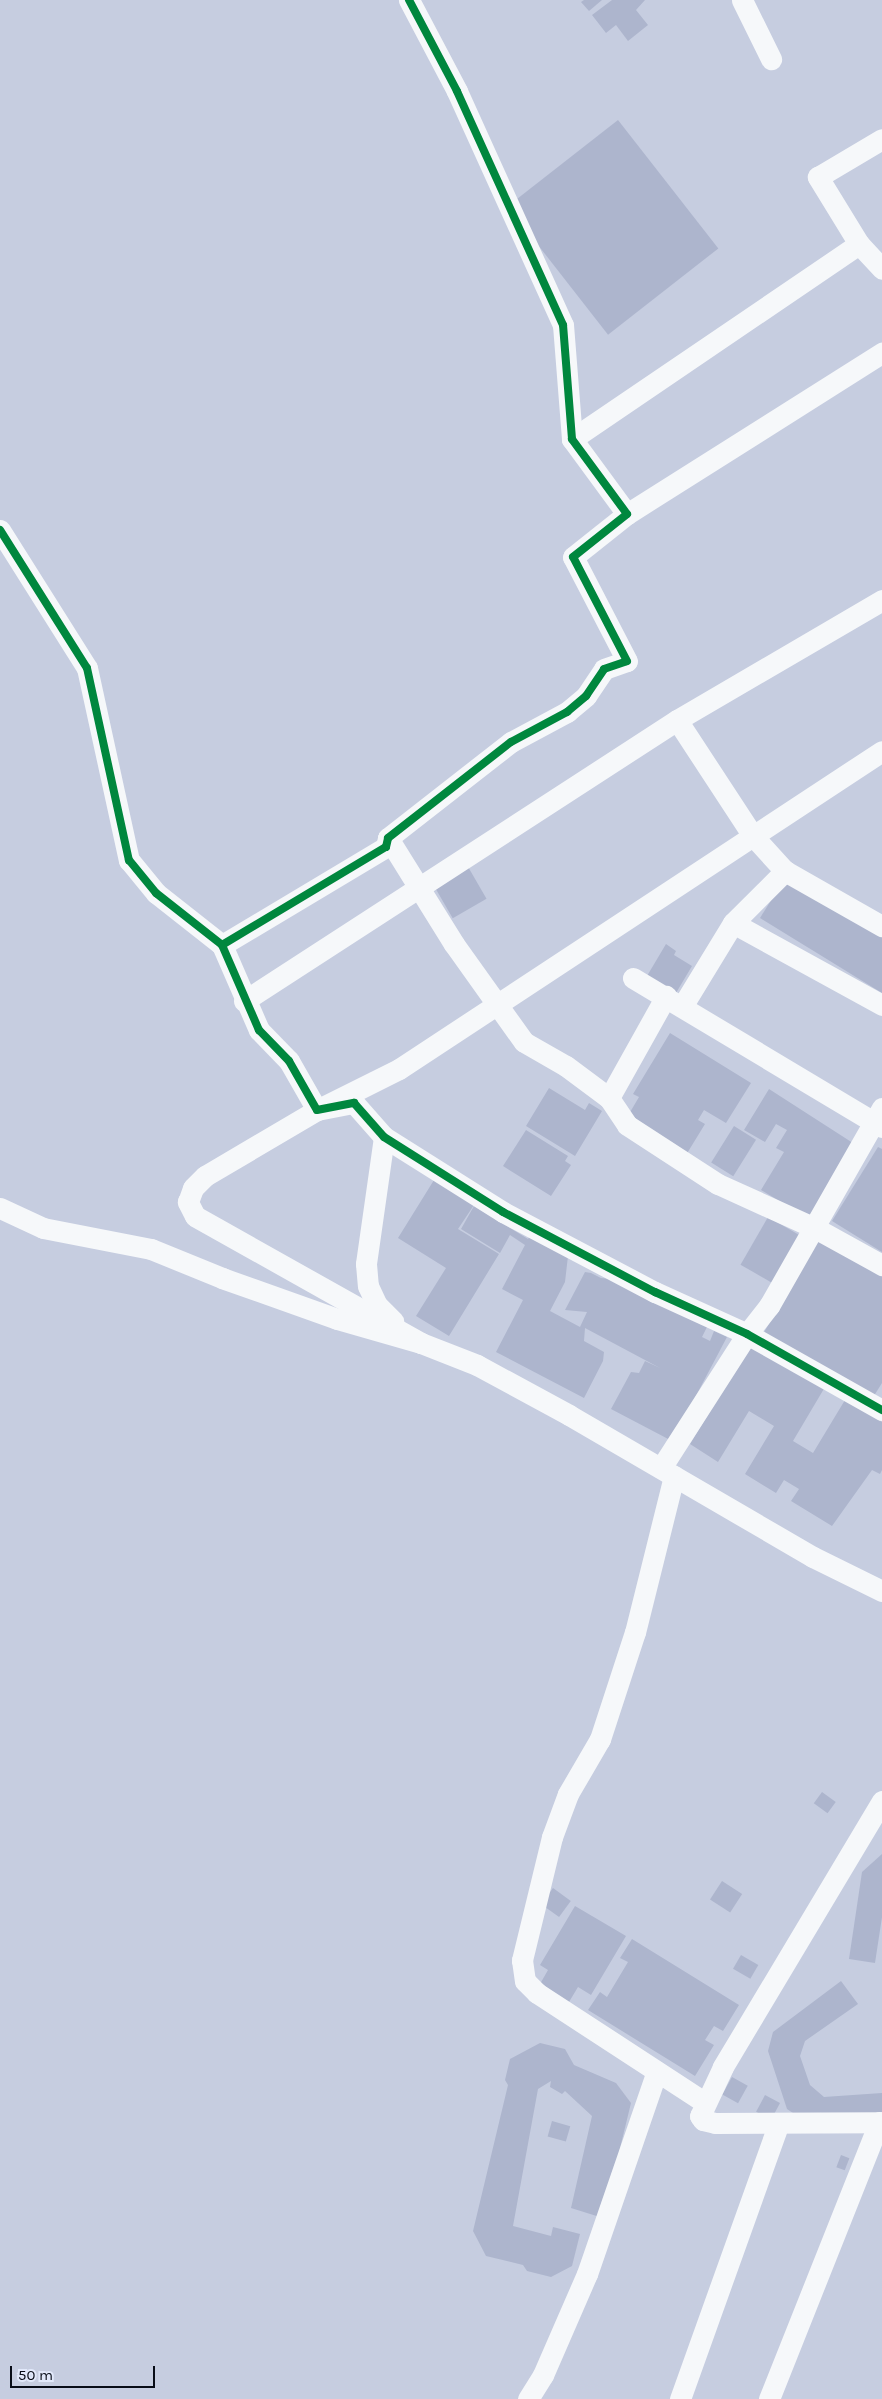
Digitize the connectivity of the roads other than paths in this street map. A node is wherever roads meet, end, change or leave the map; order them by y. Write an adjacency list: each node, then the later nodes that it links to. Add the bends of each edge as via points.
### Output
1 (408, 0): 8 (street, via 457,91 563,325)
2 (742, 0): 3 (street)
3 (771, 59)
4 (882, 139): 5 (street, via 818,177)
5 (858, 244): 6 (street); 8 (street)
6 (882, 269)
7 (882, 353): 9 (street)
8 (572, 439): 9 (street)
9 (627, 514): 15 (street, via 573,557 627,661 604,669 586,696 567,712 511,742)
10 (0, 530): 20 (street, via 72,639 87,668 129,860 156,894)
11 (882, 600): 12 (street)
12 (677, 720): 14 (street); 17 (street)
13 (882, 751): 14 (street)
14 (753, 836): 16 (street); 24 (street)
15 (388, 838): 17 (street); 20 (street, via 386,847)
16 (785, 871): 18 (street); 19 (street)
17 (421, 885): 22 (street); 24 (street, via 454,944)
18 (734, 923): 23 (street); 25 (street)
19 (882, 926)
20 (222, 945): 22 (street)
21 (633, 978): 23 (street)
22 (244, 1001): 27 (street, via 259,1030 289,1061)
23 (675, 1001): 26 (street); 28 (street)
24 (496, 1004): 26 (street, via 524,1042 566,1066); 27 (street, via 399,1069)
25 (882, 1004)
26 (609, 1098): 31 (street, via 627,1125 718,1184)
27 (317, 1110): 29 (street, via 354,1103); 34 (street, via 205,1176 193,1188 188,1202 195,1216)
28 (879, 1119): 31 (street)
29 (384, 1137): 33 (street, via 503,1212 655,1292); 34 (street, via 366,1264 368,1286 386,1316)
30 (0, 1208): 34 (street, via 43,1228 151,1249 337,1319)
31 (815, 1228): 32 (street); 33 (street, via 769,1306)
32 (882, 1265)
33 (746, 1334): 35 (street); 36 (street)
34 (421, 1343): 36 (street, via 477,1365)
35 (882, 1410)
36 (667, 1472): 37 (street, via 812,1557); 39 (street, via 635,1632 600,1739 568,1794 552,1837 522,1960 526,1981 537,1993)
37 (882, 1591)
38 (882, 1801): 40 (street)
39 (656, 2074): 40 (street); 43 (street, via 586,2274 543,2375)
40 (704, 2102): 41 (street, via 700,2116 707,2122)
41 (780, 2122): 42 (street); 44 (street)
42 (881, 2122): 45 (street)
43 (528, 2399)
44 (680, 2399)
45 (769, 2399)

